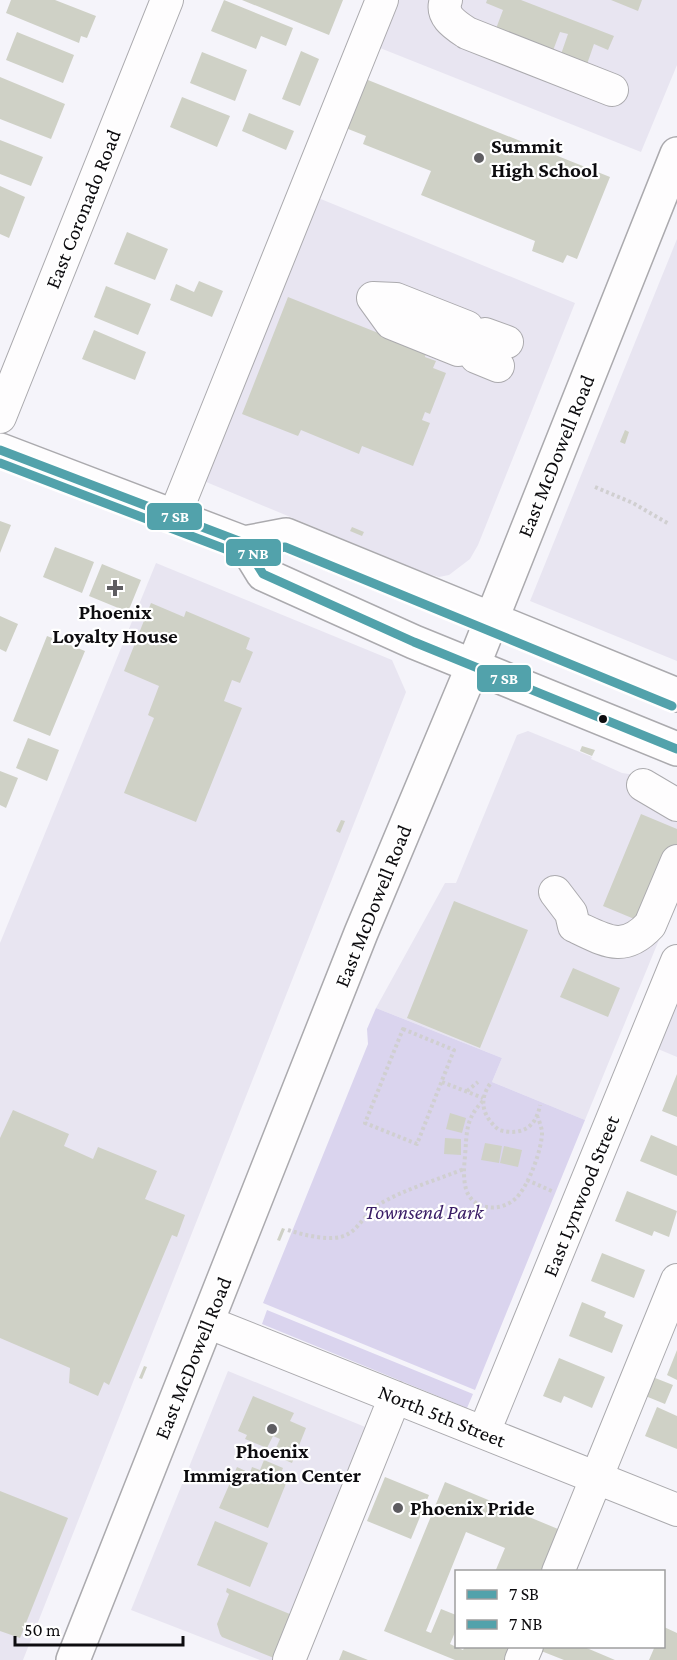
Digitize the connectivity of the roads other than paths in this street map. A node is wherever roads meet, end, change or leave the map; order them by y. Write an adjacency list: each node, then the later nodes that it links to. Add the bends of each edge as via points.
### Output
1 (167, 0): 8 (street, East Coronado Road)
2 (382, 0): 11 (street, via 324,165)
3 (446, 0): 4 (street, via 449,21 466,33)
4 (612, 90)
5 (677, 154): 13 (main road, East McDowell Road)
6 (373, 298): 7 (street, via 391,323)
7 (482, 345)
8 (8, 373): 9 (street, East Coronado Road)
9 (0, 417)
10 (0, 450): 11 (main road)
11 (174, 517): 12 (main road)
12 (244, 543): 13 (main road, via 286,535); 14 (main road, via 263,574)
13 (491, 619): 14 (main road, East McDowell Road); 15 (main road)
14 (473, 666): 16 (main road); 23 (main road, East McDowell Road, via 361,933)
15 (677, 695)
16 (677, 749)
17 (643, 785): 18 (street)
18 (677, 805)
19 (677, 861): 20 (street, via 650,925 631,941 622,930)
20 (563, 903)
21 (677, 961): 25 (street, East Lynwood Street)
22 (677, 1280): 26 (street)
23 (207, 1322): 24 (street, North 5th Street); 29 (main road, East McDowell Road)
24 (394, 1397): 25 (street, North 5th Street); 30 (street)
25 (484, 1432): 26 (street, North 5th Street)
26 (597, 1477): 27 (street, North 5th Street); 28 (street)
27 (677, 1510)
28 (559, 1570)
29 (73, 1660)
30 (290, 1660)

